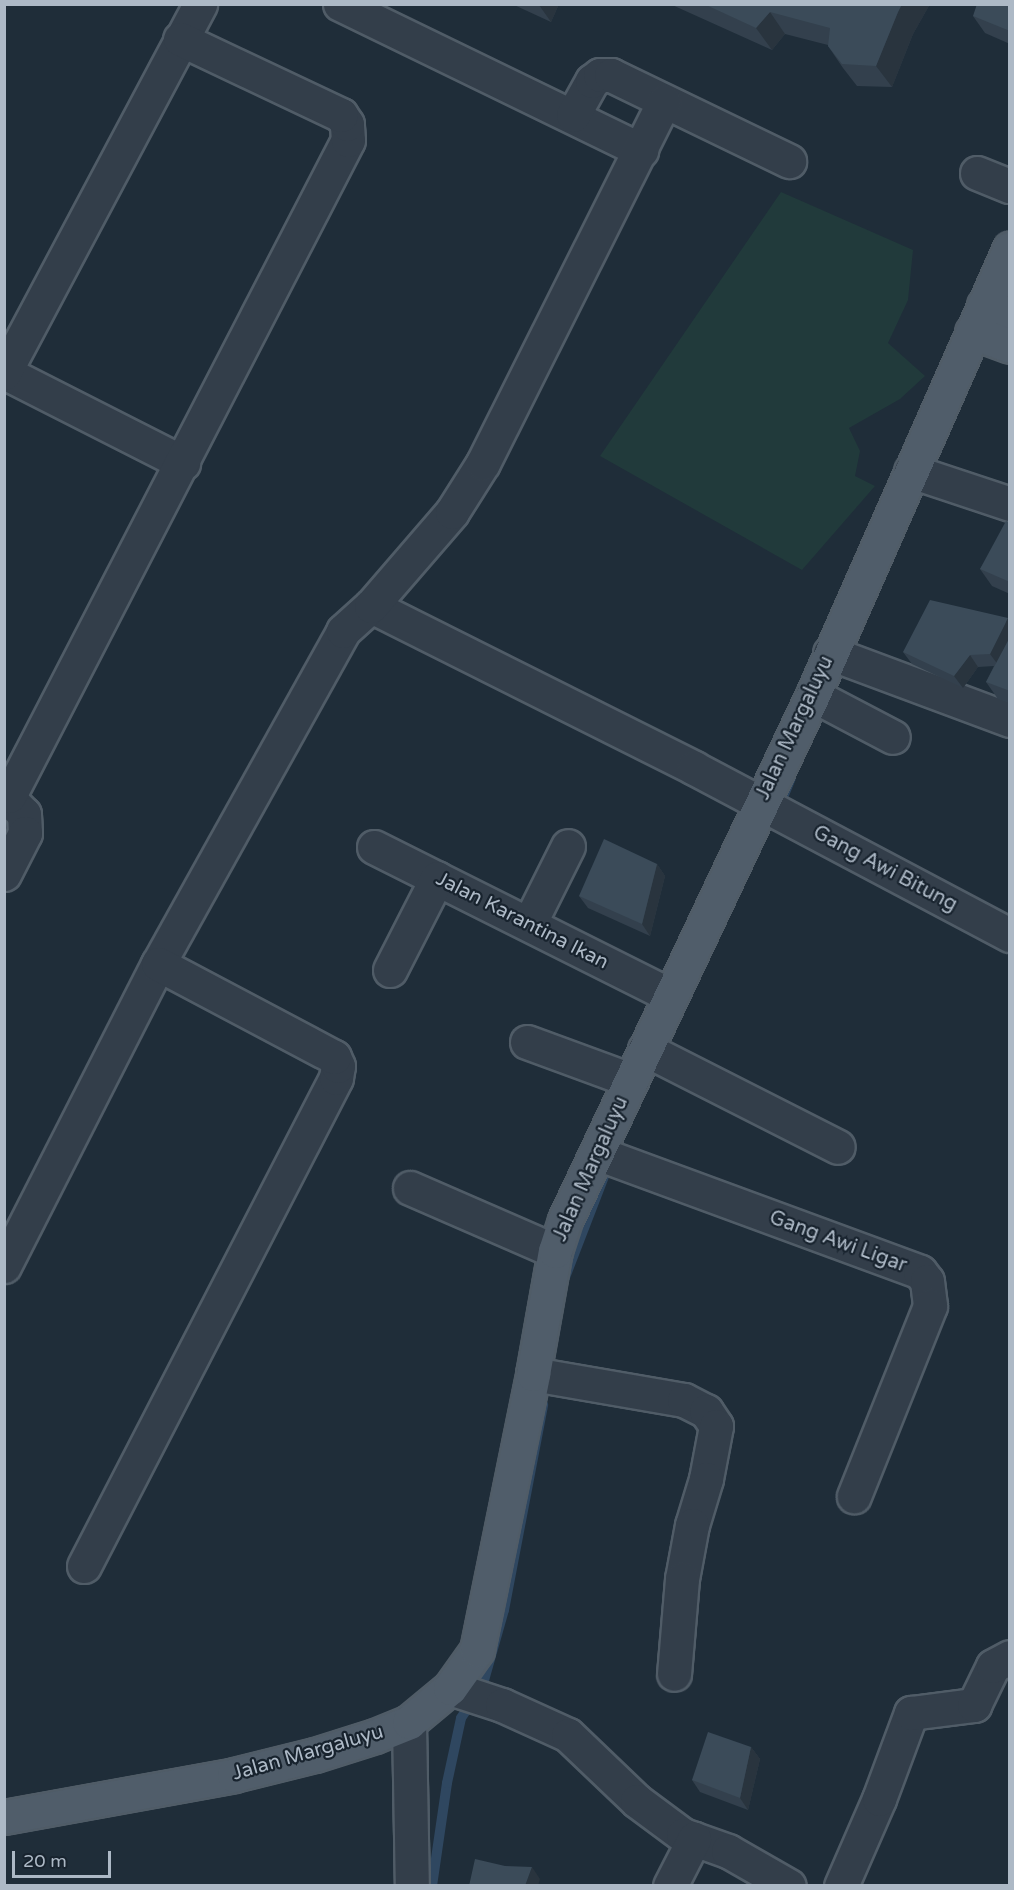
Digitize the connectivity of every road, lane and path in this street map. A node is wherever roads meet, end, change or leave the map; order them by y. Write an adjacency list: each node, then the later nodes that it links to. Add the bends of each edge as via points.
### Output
1 (200, 4): 3 (street)
2 (340, 4): 5 (street)
3 (180, 39): 13 (street); 14 (street, via 341,115 347,124 348,140)
4 (664, 102): 5 (street, via 611,75 600,75 592,81); 6 (street); 7 (street)
5 (573, 115): 6 (street)
6 (640, 150): 17 (street, via 483,463 452,512)
7 (789, 161)
8 (977, 173): 9 (street)
9 (1010, 186)
10 (1010, 248): 11 (main road, Jalan Margaluyu)
11 (989, 317): 12 (main road); 15 (main road, Jalan Margaluyu)
12 (1010, 346)
13 (5, 373): 14 (street)
14 (183, 463): 22 (street)
15 (911, 471): 16 (street); 18 (main road, Jalan Margaluyu)
16 (1010, 504)
17 (371, 606): 23 (street, Gang Awi Bitung); 30 (street, via 344,631)
18 (830, 653): 19 (main road, Jalan Margaluyu); 20 (street)
19 (813, 695): 21 (street); 23 (main road, Jalan Margaluyu)
20 (1010, 720)
21 (893, 737)
22 (7, 795): 26 (street, via 24,814 25,833)
23 (760, 804): 29 (street, Gang Awi Bitung); 32 (main road, Jalan Margaluyu)
24 (568, 846): 28 (street)
25 (374, 847): 27 (street, Jalan Karantina Ikan)
26 (4, 874)
27 (437, 878): 28 (street, Jalan Karantina Ikan); 31 (street)
28 (529, 924): 32 (street, Jalan Karantina Ikan)
29 (1010, 934)
30 (158, 964): 40 (street); 43 (street, via 334,1057 338,1066 331,1089)
31 (390, 970)
32 (670, 995): 34 (main road, Jalan Margaluyu)
33 (527, 1042): 35 (street)
34 (645, 1049): 35 (main road, Jalan Margaluyu); 36 (street)
35 (631, 1080): 37 (main road, Jalan Margaluyu)
36 (838, 1147)
37 (597, 1153): 39 (main road, Jalan Margaluyu, via 565,1220); 42 (street, Gang Awi Ligar, via 920,1272 927,1281 930,1306)
38 (410, 1188): 39 (street)
39 (555, 1251): 41 (main road, Jalan Margaluyu)
40 (4, 1266)
41 (533, 1374): 45 (street, via 684,1400 706,1411 716,1426 682,1579); 46 (main road, Jalan Margaluyu, via 477,1650)
42 (854, 1496)
43 (84, 1566)
44 (1010, 1657): 53 (street, via 993,1666 974,1706 911,1713)
45 (674, 1674)
46 (450, 1688): 47 (main road, Jalan Margaluyu); 49 (street, via 502,1705 568,1735 638,1801)
47 (409, 1722): 48 (main road, Jalan Margaluyu, via 315,1755 234,1775); 50 (street)
48 (4, 1817)
49 (694, 1839): 51 (street); 52 (street, via 728,1851)
50 (412, 1886)
51 (670, 1886)
52 (789, 1886)
53 (842, 1886)

